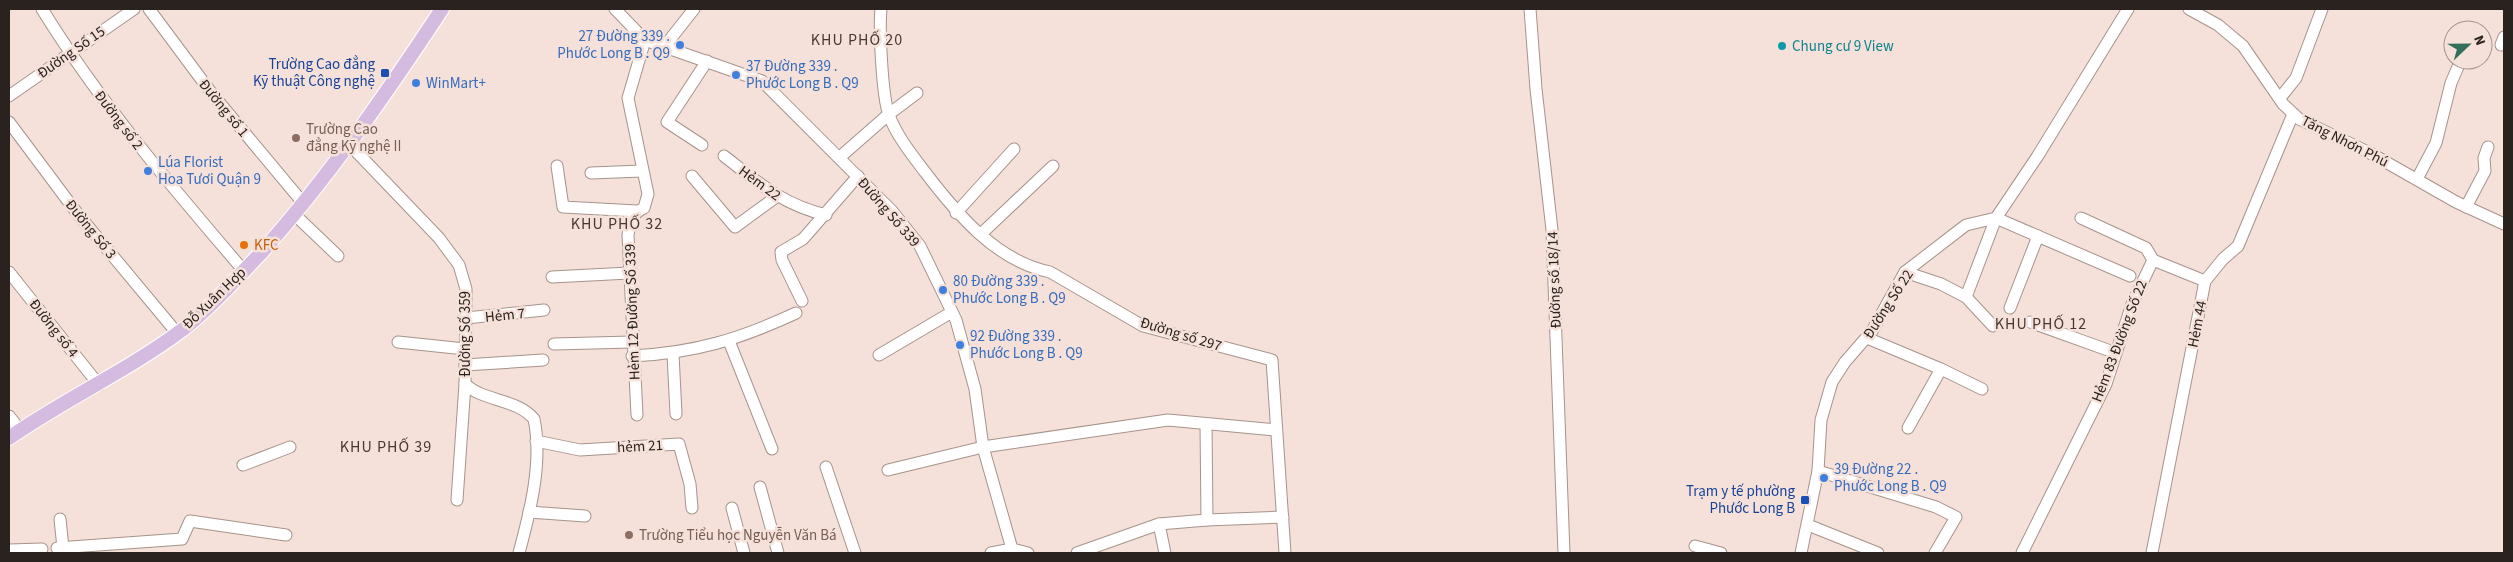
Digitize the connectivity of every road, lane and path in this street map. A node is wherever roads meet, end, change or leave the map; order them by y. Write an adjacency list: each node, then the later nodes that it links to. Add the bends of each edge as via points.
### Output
1 (42, 9): 14 (street, Đường số 2)
2 (134, 9): 14 (street, Đường Số 15)
3 (149, 9): 37 (street, Đường số 1, via 213,95)
4 (442, 9): 23 (main road, Đỗ Xuân Hợp, via 388,92)
5 (615, 9): 12 (street, Đường Số 339)
6 (694, 9): 13 (street)
7 (881, 9): 20 (street, via 882,63)
8 (1530, 9): 124 (street, Đường số 18/14, via 1552,230)
9 (2128, 9): 43 (street)
10 (2188, 9): 19 (street, Tăng Nhơn Phú, via 2218,25 2243,46)
11 (2322, 9): 19 (street, via 2296,78)
12 (645, 40): 13 (street, Đường Số 339); 31 (street, Hẻm 12 Đường Số 339, via 628,98)
13 (664, 47): 15 (street, Đường Số 339)
14 (69, 53): 18 (street, Đường Số 15); 50 (street, Đường số 2, via 148,159)
15 (707, 61): 24 (street, via 667,122); 28 (street, Đường Số 339, via 762,81)
16 (2457, 70): 35 (street, via 2436,143)
17 (917, 93): 20 (street)
18 (9, 96)
19 (2280, 98): 21 (street, Tăng Nhơn Phú)
20 (889, 114): 28 (street); 40 (street, Đường số 297, via 909,152)
21 (2293, 114): 35 (street, Tăng Nhơn Phú); 56 (street, Hẻm 44, via 2238,246)
22 (9, 122): 66 (street, Đường Số 3, via 77,214)
23 (348, 143): 37 (main road, Đỗ Xuân Hợp); 63 (street, Đường Số 359, via 439,238 459,265 466,289)
24 (702, 144)
25 (2488, 147): 38 (street, via 2484,158 2485,172)
26 (1014, 148): 40 (street)
27 (724, 156): 36 (street, Hẻm 22)
28 (840, 157): 34 (street, Đường Số 339)
29 (557, 166): 39 (street, via 563,206)
30 (1052, 166): 46 (street)
31 (642, 171): 32 (street); 39 (street, Hẻm 12 Đường Số 339, via 648,194 644,208)
32 (591, 172)
33 (692, 176): 36 (street, via 735,227)
34 (858, 176): 42 (street); 61 (street, Đường Số 339, via 892,210 920,246)
35 (2417, 180): 38 (street, Tăng Nhơn Phú)
36 (776, 197): 42 (street, Hẻm 22)
37 (304, 204): 41 (main road, Đỗ Xuân Hợp)
38 (2466, 207): 45 (street, Tăng Nhơn Phú)
39 (637, 211): 53 (street, Hẻm 12 Đường Số 339, via 630,222 628,235)
40 (956, 213): 46 (street, Đường số 297)
41 (294, 215): 48 (street); 50 (main road, Đỗ Xuân Hợp)
42 (826, 215): 58 (street, via 803,239 781,252)
43 (1996, 218): 47 (street); 52 (street, Đường Số 22, via 1966,225); 57 (street)
44 (2081, 218): 49 (street, via 2146,248)
45 (2504, 224)
46 (981, 234): 88 (street, Đường số 297, via 1003,252 1033,268 1050,272 1143,326 1272,360)
47 (2038, 236): 54 (street); 59 (street)
48 (338, 256)
49 (2153, 260): 56 (street); 73 (street, Hẻm 83 Đường Số 22, via 2132,304)
50 (244, 271): 66 (main road, Đỗ Xuân Hợp)
51 (9, 272): 81 (street, Đường số 4)
52 (1905, 272): 57 (street, via 1941,284); 67 (street, Đường Số 22)
53 (629, 273): 55 (street); 70 (street, Hẻm 12 Đường Số 339)
54 (2130, 276)
55 (552, 277)
56 (2205, 281): 130 (street, Hẻm 44)
57 (1966, 297): 65 (street)
58 (802, 301)
59 (2010, 308)
60 (544, 310): 63 (street, Hẻm 7)
61 (952, 312): 75 (street); 92 (street, Đường Số 339, via 975,389)
62 (796, 313): 68 (street)
63 (466, 318): 72 (street, Đường Số 359)
64 (2030, 322): 73 (street)
65 (1993, 326)
66 (177, 333): 81 (main road, Đỗ Xuân Hợp)
67 (1866, 338): 79 (street); 97 (street, Đường Số 22, via 1832,382 1821,420)
68 (729, 341): 74 (street); 93 (street)
69 (398, 342): 72 (street)
70 (632, 342): 71 (street); 76 (street, Hẻm 12 Đường Số 339)
71 (554, 344)
72 (465, 349): 78 (street, Đường Số 359)
73 (2116, 353): 129 (street, Hẻm 83 Đường Số 22, via 2106,384)
74 (673, 354): 76 (street); 83 (street)
75 (879, 355)
76 (632, 356): 85 (street, Hẻm 12 Đường Số 339)
77 (543, 360): 78 (street)
78 (465, 365): 80 (street, Đường Số 359)
79 (1941, 369): 82 (street); 87 (street)
80 (465, 384): 90 (street, Đường Số 359, via 473,392 529,413 534,419); 99 (street)
81 (99, 385): 89 (main road, Đỗ Xuân Hợp)
82 (1982, 389)
83 (676, 414)
84 (9, 416): 89 (street)
85 (637, 416)
86 (1206, 424): 88 (street); 92 (street, via 1168,420); 106 (street)
87 (1908, 428)
88 (1276, 430): 104 (street, Đường số 297)
89 (14, 434)
90 (536, 442): 100 (street, hẻm 21, via 580,450 679,444 690,484); 102 (street, Đường Số 359, via 536,469)
91 (290, 447): 94 (street)
92 (983, 447): 96 (street); 113 (street, Đường Số 339)
93 (772, 449)
94 (243, 465)
95 (826, 467): 119 (street)
96 (888, 470)
97 (1818, 471): 108 (street, Đường Số 22); 128 (street, via 1936,507 1956,517)
98 (760, 487): 118 (street)
99 (457, 500)
100 (692, 508)
101 (732, 508): 117 (street)
102 (529, 512): 103 (street); 116 (street, Đường Số 359)
103 (585, 516)
104 (1283, 517): 106 (street); 123 (street, Đường số 297)
105 (60, 519): 112 (street)
106 (1207, 520): 107 (street)
107 (1159, 524): 121 (street); 122 (street)
108 (1808, 524): 126 (street, Đường Số 22); 127 (street)
109 (286, 535): 112 (street, via 190,521 182,539)
110 (1695, 546): 125 (street)
111 (42, 549): 114 (street)
112 (63, 549)
113 (1012, 549): 115 (street); 120 (street)
114 (9, 550)
115 (995, 552)
116 (519, 553)
117 (744, 553)
118 (778, 553)
119 (855, 553)
120 (1028, 553)
121 (1077, 553)
122 (1165, 553)
123 (1284, 553)
124 (1564, 553)
125 (1721, 553)
126 (1801, 553)
127 (1878, 553)
128 (1935, 553)
129 (2022, 553)
130 (2152, 553)

